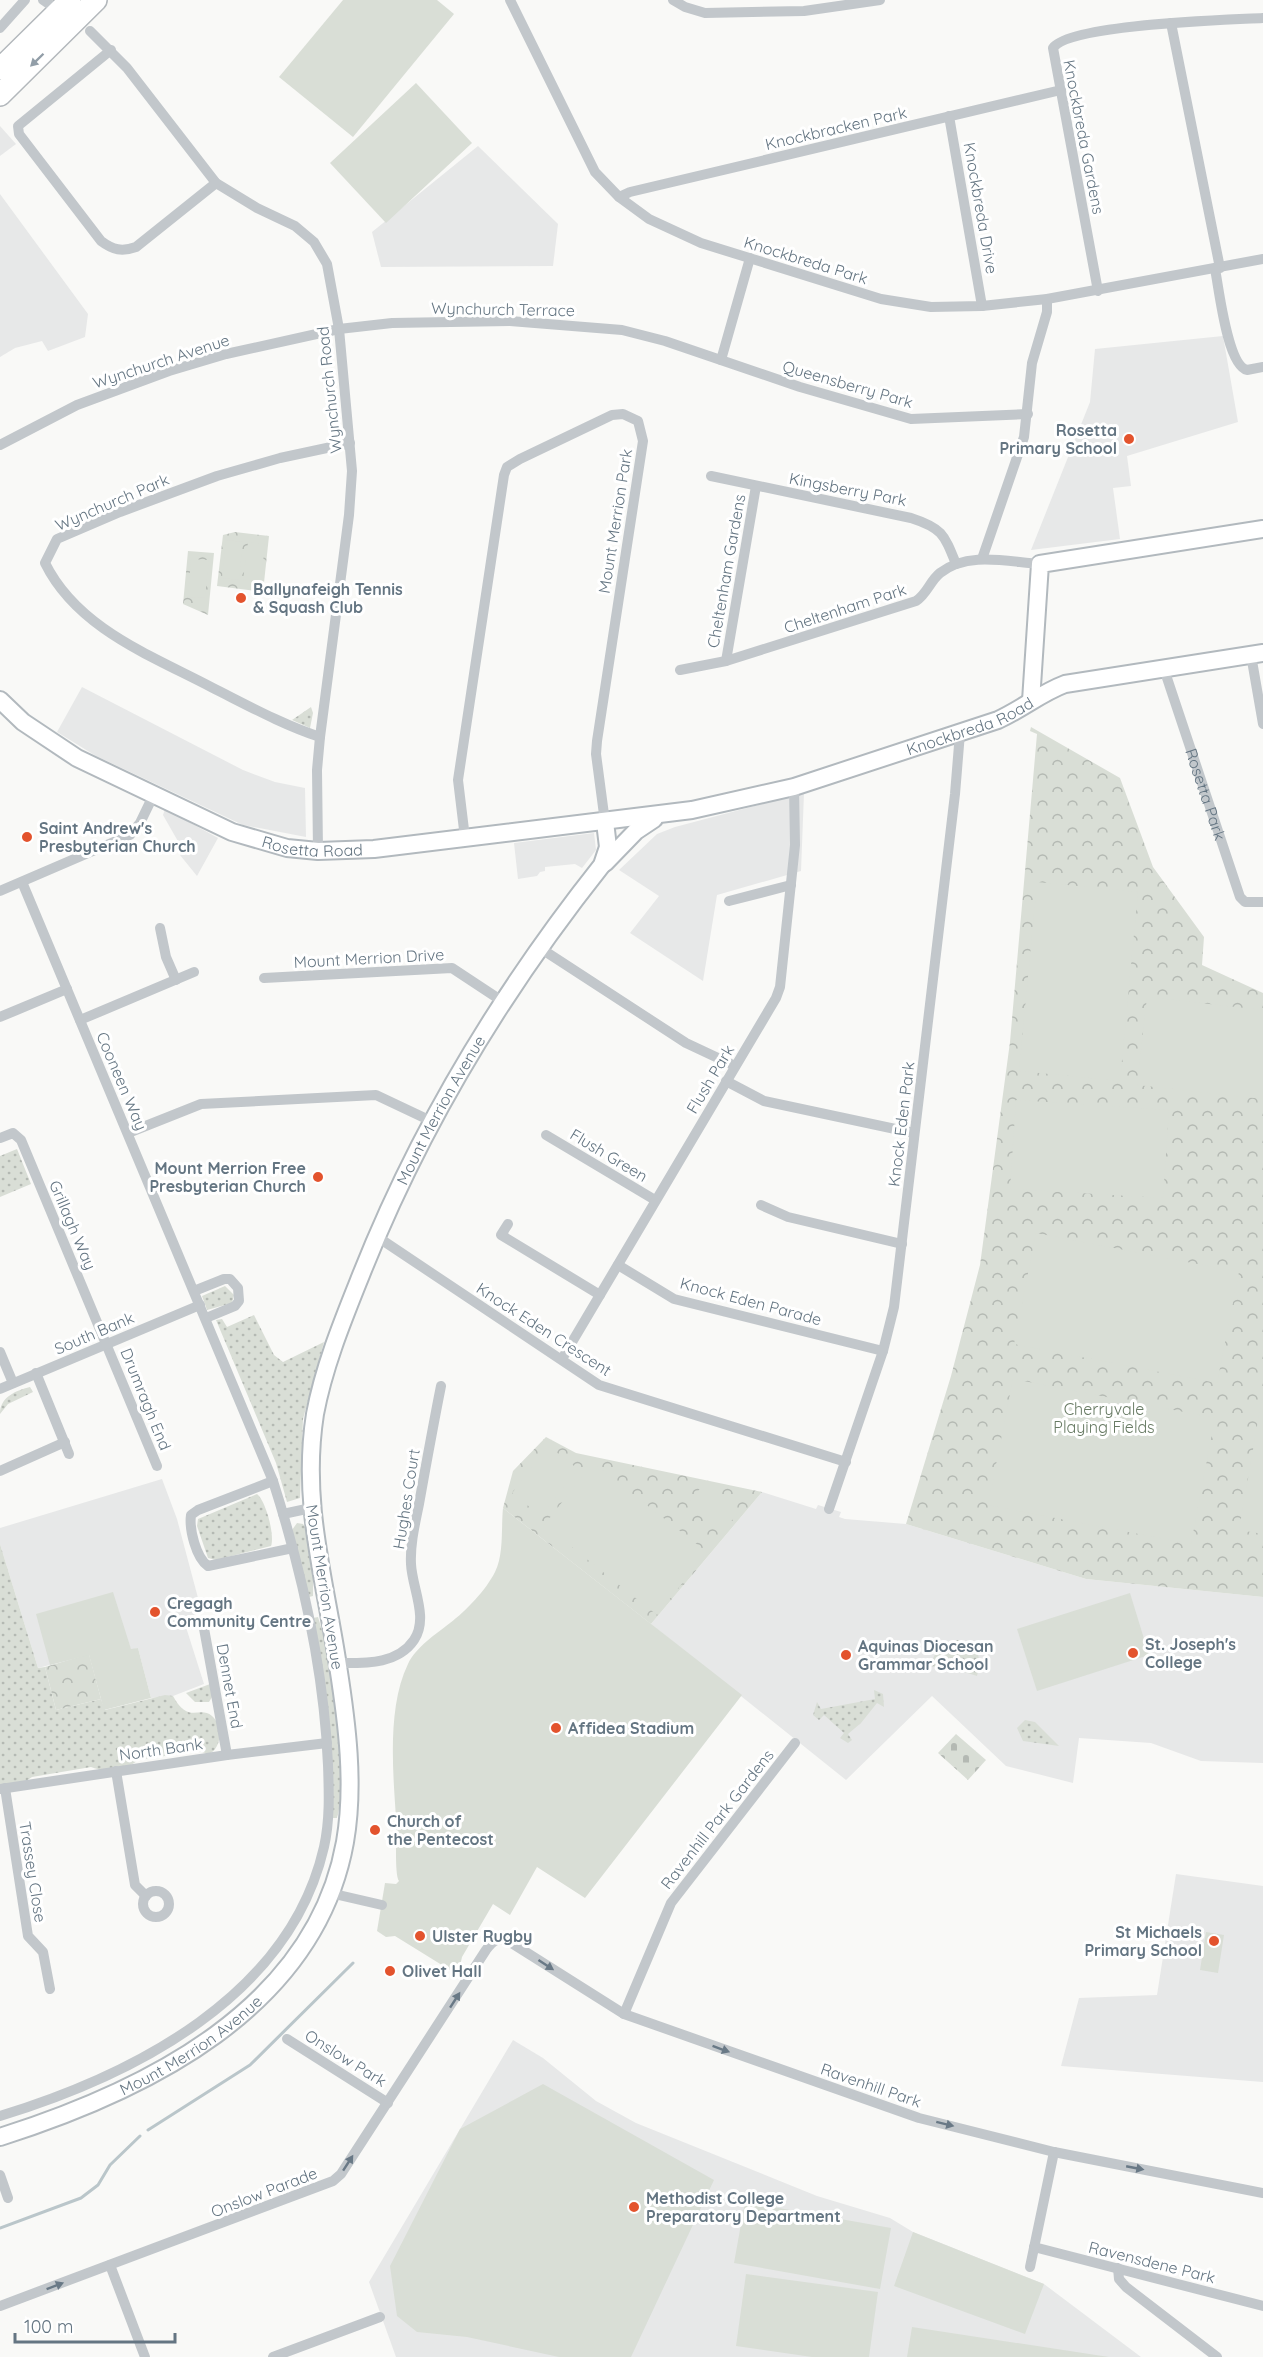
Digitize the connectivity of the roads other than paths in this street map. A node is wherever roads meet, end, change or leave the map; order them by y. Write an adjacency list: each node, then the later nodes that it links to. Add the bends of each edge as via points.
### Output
1 (25, 0): 9 (street)
2 (96, 0): 6 (highway)
3 (510, 0): 16 (street, Knockbreda Park, via 587,158)
4 (673, 0): 5 (street, via 705,14 804,11)
5 (880, 0)
6 (67, 13): 10 (street, Wynchurch Road); 11 (highway); 13 (highway, one-way to 13)
7 (1263, 18): 8 (street)
8 (1171, 24): 12 (street, Knockbreda Gardens, via 1108,30 1056,44 1053,55); 19 (street)
9 (0, 28)
10 (111, 50): 15 (street, Wynchurch Road); 15 (street, via 18,126 19,134 101,242 111,248 136,247)
11 (0, 69)
12 (1060, 90): 14 (street, Knockbracken Park); 20 (street, Knockbreda Gardens)
13 (0, 95)
14 (950, 116): 16 (street, Knockbracken Park); 22 (street, Knockbreda Drive)
15 (216, 183): 23 (street, Wynchurch Road, via 295,226 314,242 327,264)
16 (619, 197): 17 (street, Knockbreda Park, via 649,219 682,235)
17 (750, 258): 22 (street, Knockbreda Park, via 881,299 931,307); 25 (street)
18 (1263, 259): 19 (street, Knockbreda Park)
19 (1217, 268): 20 (street, Knockbreda Park); 26 (street, via 1227,333 1239,365 1247,370)
20 (1098, 291): 21 (street, Knockbreda Park)
21 (1047, 299): 22 (street, Knockbreda Park); 27 (street, via 1032,363)
22 (982, 306)
23 (339, 329): 24 (street, Wynchurch Terrace, via 392,323 510,321 622,330); 28 (street, Wynchurch Road); 29 (street, Wynchurch Avenue, via 169,371 77,405)
24 (665, 341): 25 (street, Queensberry Park)
25 (721, 360): 27 (street, Queensberry Park, via 911,419)
26 (1263, 367)
27 (1028, 414): 33 (street, via 1024,437)
28 (350, 443): 44 (street, Wynchurch Road, via 349,515); 44 (street, Wynchurch Park, via 217,476 120,512 57,539 45,562 63,594 107,631 244,703)
29 (0, 445)
30 (711, 476): 31 (street, Kingsberry Park)
31 (756, 486): 34 (street, Kingsberry Park, via 927,523 942,532); 37 (street, Cheltenham Gardens)
32 (1263, 529): 35 (street)
33 (982, 559): 34 (street, Cheltenham Park); 35 (street, Cheltenham Park)
34 (956, 564): 37 (street, Cheltenham Park, via 937,575 916,602)
35 (1040, 564): 40 (street, Knockbreda Road)
36 (1257, 654): 38 (street); 42 (street)
37 (726, 661): 39 (street, Cheltenham Park)
38 (1164, 669): 40 (street, via 1065,684); 56 (street, Rosetta Park, via 1240,897 1245,902)
39 (680, 670)
40 (1031, 701): 43 (street, Knockbreda Road, via 998,720)
41 (4, 708): 46 (street, Rosetta Road, via 55,745)
42 (1263, 724)
43 (960, 733): 45 (street, Knockbreda Road); 70 (street, Knock Eden Park)
44 (320, 737): 50 (street, Wynchurch Road)
45 (794, 787): 47 (street, Knockbreda Road); 53 (street, Flush Park)
46 (154, 794): 50 (street, Rosetta Road, via 260,842); 52 (street, via 130,835)
47 (660, 816): 48 (street, Rosetta Road); 51 (street, via 636,831)
48 (605, 822): 49 (street, Rosetta Road); 49 (street, Mount Merrion Park, via 597,741 643,441 638,421 623,414 612,415 520,459 507,467 504,475 458,780); 51 (street, Mount Merrion Avenue, via 608,847)
49 (465, 838): 50 (street, Rosetta Road)
50 (318, 851)
51 (602, 865): 58 (street, Mount Merrion Avenue)
52 (22, 882): 54 (street); 62 (street, Cooneen Way)
53 (791, 885): 55 (street); 66 (street, Flush Park, via 780,987)
54 (0, 891)
55 (729, 901)
56 (1263, 902)
57 (160, 928): 61 (street)
58 (540, 948): 63 (street, Mount Merrion Avenue); 66 (street, via 686,1043)
59 (194, 972): 61 (street)
60 (264, 978): 63 (street, Mount Merrion Drive, via 452,968)
61 (176, 980): 65 (street)
62 (67, 989): 64 (street); 65 (street, Cooneen Way)
63 (502, 1001): 68 (street, Mount Merrion Avenue)
64 (0, 1017)
65 (80, 1020): 69 (street, Cooneen Way)
66 (735, 1066): 67 (street, Flush Park)
67 (726, 1081): 70 (street, via 764,1101); 73 (street, Flush Park)
68 (430, 1121): 69 (street, via 376,1095 201,1104); 76 (street, Mount Merrion Avenue)
69 (128, 1133): 79 (street, Cooneen Way)
70 (914, 1133): 77 (street, Knock Eden Park)
71 (546, 1135): 73 (street, Flush Green)
72 (0, 1138): 83 (street, Grillagh Way, via 13,1134 21,1140)
73 (655, 1200): 78 (street, Flush Park)
74 (761, 1204): 77 (street, via 788,1217)
75 (508, 1224): 80 (street, via 501,1235)
76 (376, 1236): 86 (street, Knock Eden Crescent); 97 (street, Mount Merrion Avenue, via 322,1383 312,1447)
77 (902, 1244): 85 (street, Knock Eden Park, via 894,1307)
78 (618, 1265): 80 (street, Flush Park); 85 (street, Knock Eden Parade, via 674,1299)
79 (194, 1292): 81 (street, Cooneen Way); 82 (street, via 224,1279 230,1279 238,1288 239,1301 234,1306)
80 (600, 1295): 86 (street, Flush Park)
81 (200, 1305): 82 (street, Cooneen Way); 83 (street, South Bank)
82 (206, 1318): 96 (street, Cooneen Way)
83 (107, 1343): 87 (street, South Bank); 94 (street, Drumragh End)
84 (0, 1352): 88 (street)
85 (883, 1352): 93 (street, Knock Eden Park)
86 (562, 1359): 93 (street, Knock Eden Crescent, via 612,1390)
87 (36, 1373): 88 (street, South Bank); 91 (street)
88 (13, 1383): 90 (street, South Bank)
89 (441, 1386): 102 (street, Hughes Court, via 412,1546 412,1576 420,1614 418,1631 395,1657)
90 (0, 1389)
91 (64, 1442): 92 (street); 95 (street)
92 (69, 1454)
93 (846, 1462): 98 (street, Knock Eden Park)
94 (157, 1466)
95 (0, 1471)
96 (273, 1481): 99 (street, Cooneen Way); 100 (street, via 191,1515 190,1523 200,1556 208,1566)
97 (311, 1508): 99 (street); 102 (street, Mount Merrion Avenue)
98 (830, 1509)
99 (283, 1514): 100 (street, Mount Merrion Avenue)
100 (293, 1548): 103 (street, Mount Merrion Avenue, via 316,1658)
101 (203, 1623): 105 (street, Dennet End)
102 (338, 1663): 108 (street, Mount Merrion Avenue, via 347,1743 348,1819 342,1859)
103 (327, 1743): 105 (street, North Bank); 116 (street, Mount Merrion Avenue, via 328,1818 324,1846 303,1907 263,1964 200,2022 149,2054 58,2096)
104 (795, 1743): 113 (street, Ravenhill Park Gardens, via 671,1903)
105 (227, 1755): 106 (street, North Bank)
106 (116, 1771): 107 (street, North Bank); 109 (street, via 135,1885)
107 (2, 1789): 112 (street, Trassey Close, via 28,1936 43,1952)
108 (330, 1893): 110 (street); 117 (street, Mount Merrion Avenue, via 312,1932 292,1962 255,2002 215,2036 134,2086)
109 (146, 1896)
110 (382, 1905)
111 (495, 1940): 113 (street, Ravenhill Park, one-way to 113, via 505,1939); 115 (street, Onslow Parade, one-way to 111)
112 (50, 1989)
113 (624, 2014): 118 (street, Ravenhill Park, one-way to 118, via 919,2118)
114 (287, 2039): 115 (street, Onslow Park)
115 (388, 2103): 123 (street, Onslow Parade, one-way to 115, via 325,2186 341,2174)
116 (0, 2116)
117 (0, 2136)
118 (1054, 2152): 120 (street, Ravenhill Park, one-way to 120); 122 (street)
119 (0, 2175): 121 (street)
120 (1263, 2193)
121 (8, 2198)
122 (1034, 2247): 124 (street); 125 (street, Ravensdene Park)
123 (110, 2265): 126 (street, Onslow Parade, one-way to 123); 129 (street)
124 (1030, 2267)
125 (1118, 2268): 127 (street, Ravensdene Park); 131 (street, via 1119,2279 1126,2287)
126 (0, 2306)
127 (1263, 2306)
128 (380, 2317): 130 (street)
129 (145, 2357)
130 (273, 2357)
131 (1217, 2357)

